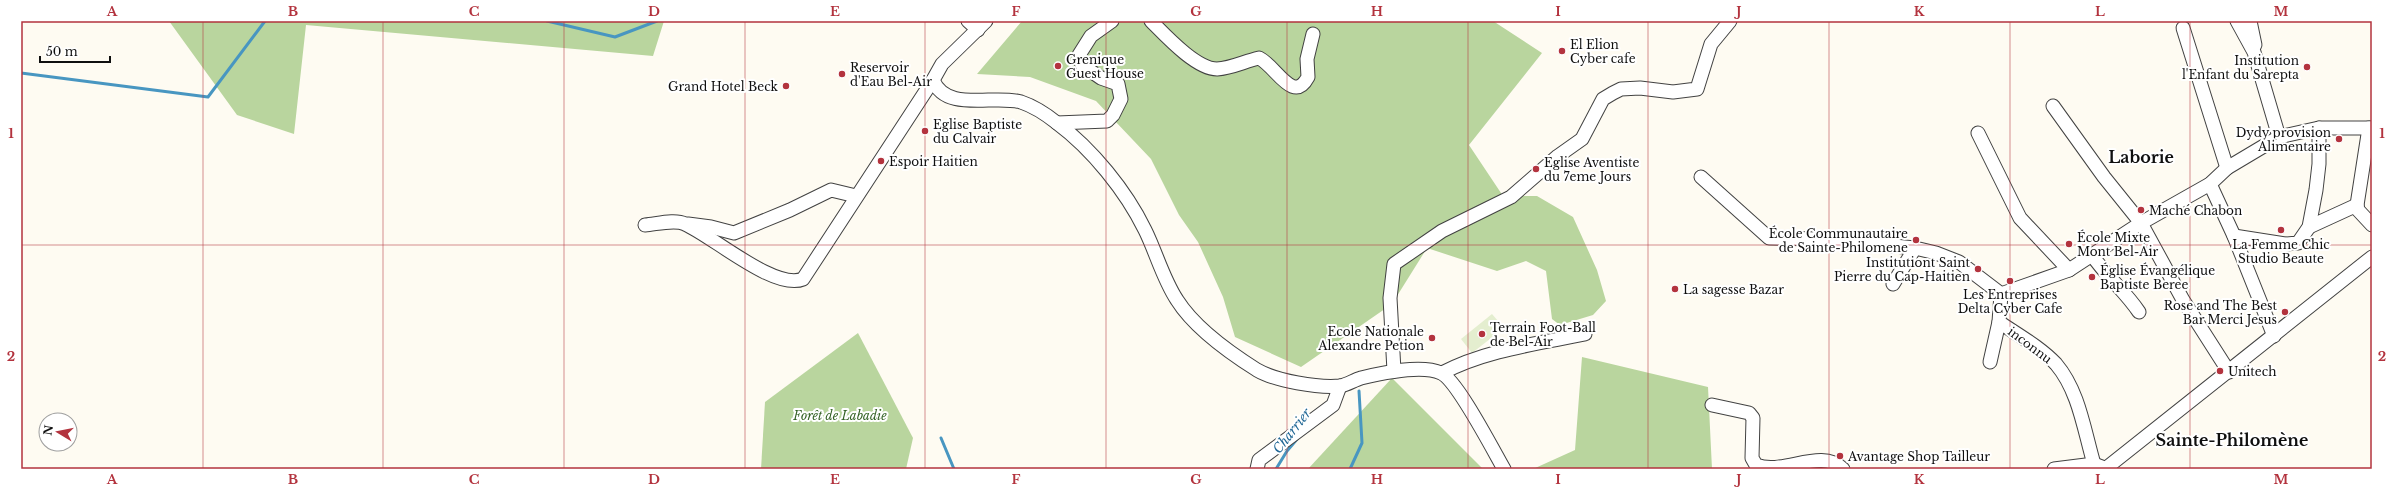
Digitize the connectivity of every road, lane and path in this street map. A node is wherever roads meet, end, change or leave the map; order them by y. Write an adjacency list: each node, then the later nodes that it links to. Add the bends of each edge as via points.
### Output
1 (1112, 21): 12 (street, via 1091,36 1080,55 1082,65 1101,78 1118,84 1121,98 1113,115 1107,121 1096,123)
2 (1151, 21): 8 (street, via 1182,52 1203,64 1218,69 1259,58 1268,63 1293,87 1300,86 1308,77 1306,59)
3 (1730, 21): 39 (street, via 1711,44 1697,89 1673,92 1640,88 1621,89 1613,93 1603,99 1582,139 1558,156 1512,197 1442,231 1394,264 1390,298)
4 (2237, 21): 16 (street, via 2254,52)
5 (2250, 21): 9 (street)
6 (978, 24): 10 (street, via 942,64)
7 (2183, 28): 17 (street)
8 (1313, 34)
9 (2255, 45)
10 (933, 80): 12 (street, via 937,89 945,96 963,100 1020,102); 20 (street)
11 (2053, 106): 23 (street)
12 (1057, 123): 42 (street, via 1090,154 1117,185 1144,228 1176,300 1208,334 1258,371 1273,378)
13 (2319, 128): 14 (street); 16 (street); 26 (street, via 2320,164)
14 (2370, 128): 21 (street)
15 (1978, 133): 31 (street, via 2020,218)
16 (2279, 137): 17 (street)
17 (2227, 168): 19 (street)
18 (1701, 177): 28 (street, via 1769,238 1820,238)
19 (2210, 184): 23 (street); 27 (street)
20 (856, 196): 22 (street, via 831,190 734,233); 22 (street, via 803,279 799,280 785,280 751,265)
21 (2357, 205): 25 (street, via 2358,210); 26 (street)
22 (684, 223): 24 (street)
23 (2141, 223): 29 (street); 40 (street, via 2183,300)
24 (645, 224)
25 (2372, 225)
26 (2309, 227): 27 (street, via 2298,243 2285,244)
27 (2234, 236): 37 (street)
28 (1915, 248): 32 (street); 33 (street, via 1959,262)
29 (2092, 255): 31 (street); 34 (street)
30 (2372, 258): 37 (street)
31 (2069, 270): 33 (street)
32 (1893, 284)
33 (2001, 294): 35 (street, inconnu)
34 (2140, 312)
35 (1999, 322): 38 (street); 44 (street, inconnu, via 2035,346 2056,364 2075,396)
36 (1585, 334): 41 (street, via 1518,345 1471,360)
37 (2274, 336): 40 (street)
38 (1990, 362)
39 (1394, 371): 41 (street); 42 (street, via 1359,378)
40 (2229, 372): 44 (street)
41 (1442, 373): 46 (street, via 1456,387)
42 (1340, 386): 45 (street, via 1333,406 1259,460)
43 (1712, 405): 47 (street, via 1749,413 1753,418 1752,458 1756,465 1779,469 1813,460 1836,464)
44 (2101, 467): 48 (street)
45 (1257, 469)
46 (1504, 469)
47 (1844, 469)
48 (2054, 469)

